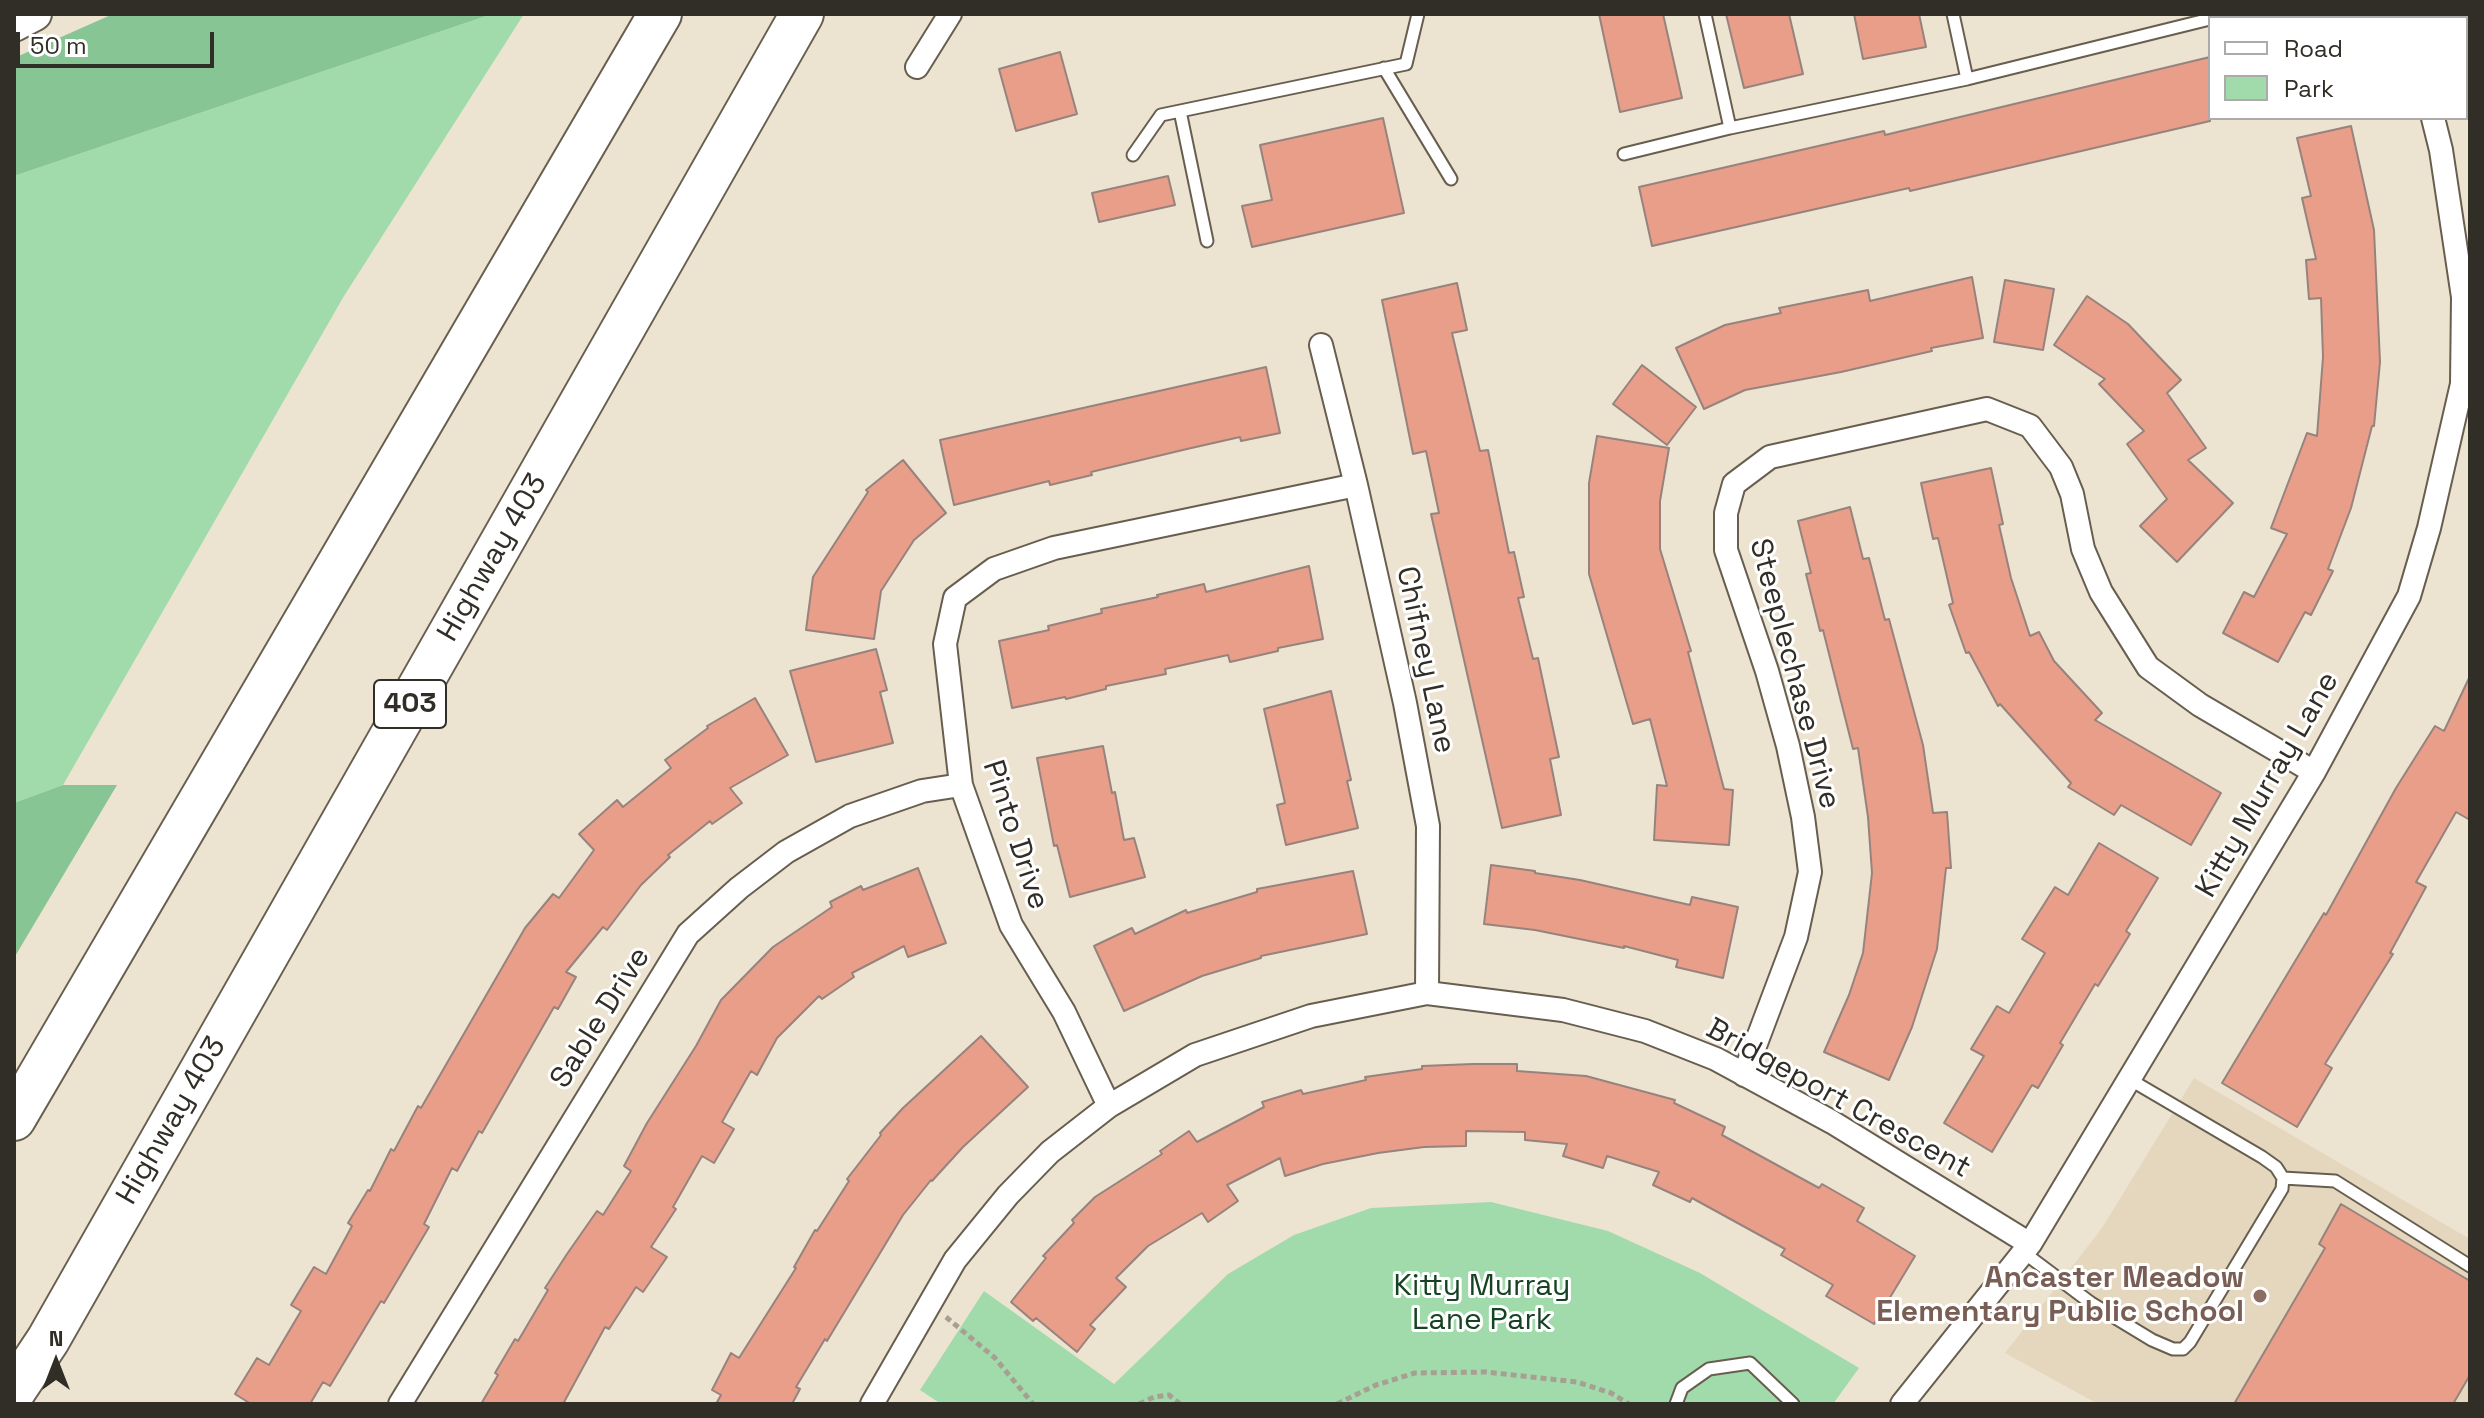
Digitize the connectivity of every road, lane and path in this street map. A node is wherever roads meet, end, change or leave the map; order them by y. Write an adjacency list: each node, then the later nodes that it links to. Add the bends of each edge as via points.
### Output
1 (35, 14): 9 (main road)
2 (660, 14): 29 (highway)
3 (802, 14): 34 (highway, Highway 403 / 403, via 56,1326)
4 (950, 14): 10 (street)
5 (1418, 14): 11 (lane, via 1406,64)
6 (1705, 14): 15 (lane)
7 (1953, 14): 12 (lane)
8 (2208, 18): 12 (lane)
9 (14, 25)
10 (917, 67)
11 (1384, 68): 13 (lane); 18 (lane)
12 (1967, 79): 15 (lane)
13 (1180, 111): 17 (lane, via 1161,115); 19 (lane)
14 (2434, 120): 20 (street, Kitty Murray Lane)
15 (1730, 128): 16 (lane)
16 (1624, 154)
17 (1133, 155)
18 (1451, 179)
19 (1207, 241)
20 (2466, 296): 23 (street, Kitty Murray Lane, via 2462,384 2409,596)
21 (1321, 345): 22 (street, Chifney Lane)
22 (1356, 485): 24 (street, Pinto Drive, via 1054,548 994,569 955,598 945,644); 25 (street, Chifney Lane, via 1428,826)
23 (2314, 772): 26 (street, Steeplechase Drive, via 2200,705 2148,667 2101,592 2083,549 2061,467 2030,426 1987,409 1770,457 1734,484 1726,513 1726,550 1788,746 1810,872 1796,937); 27 (street, Kitty Murray Lane)
24 (961, 785): 28 (street, Pinto Drive, via 1011,925 1064,1012); 35 (street, Sable Drive, via 922,791 850,816 786,852 688,934)
25 (1427, 993): 26 (street, Bridgeport Crescent, via 1563,1010 1645,1031); 28 (street, Bridgeport Crescent, via 1311,1016 1195,1055)
26 (1744, 1075): 31 (street, Bridgeport Crescent, via 1832,1122)
27 (2129, 1079): 30 (lane, via 2262,1157); 31 (street, Kitty Murray Lane)
28 (1109, 1106): 33 (street, Bridgeport Crescent, via 1050,1152 1008,1195 955,1260)
29 (14, 1119)
30 (2283, 1178): 31 (lane, via 2282,1189 2183,1349 2173,1349 2091,1303); 32 (lane, via 2335,1181)
31 (2026, 1248): 44 (street, Kitty Murray Lane)
32 (2470, 1266)
33 (930, 1303): 36 (street, Bridgeport Crescent); 37 (path, via 995,1358)
34 (14, 1391)
35 (400, 1404)
36 (872, 1404)
37 (1033, 1404)
38 (1139, 1404): 39 (path, via 1169,1395)
39 (1180, 1404)
40 (1337, 1404): 41 (path, via 1415,1373 1486,1372 1577,1382)
41 (1629, 1404)
42 (1676, 1404): 43 (lane, via 1682,1388 1709,1369 1750,1363)
43 (1793, 1404)
44 (1902, 1404)

